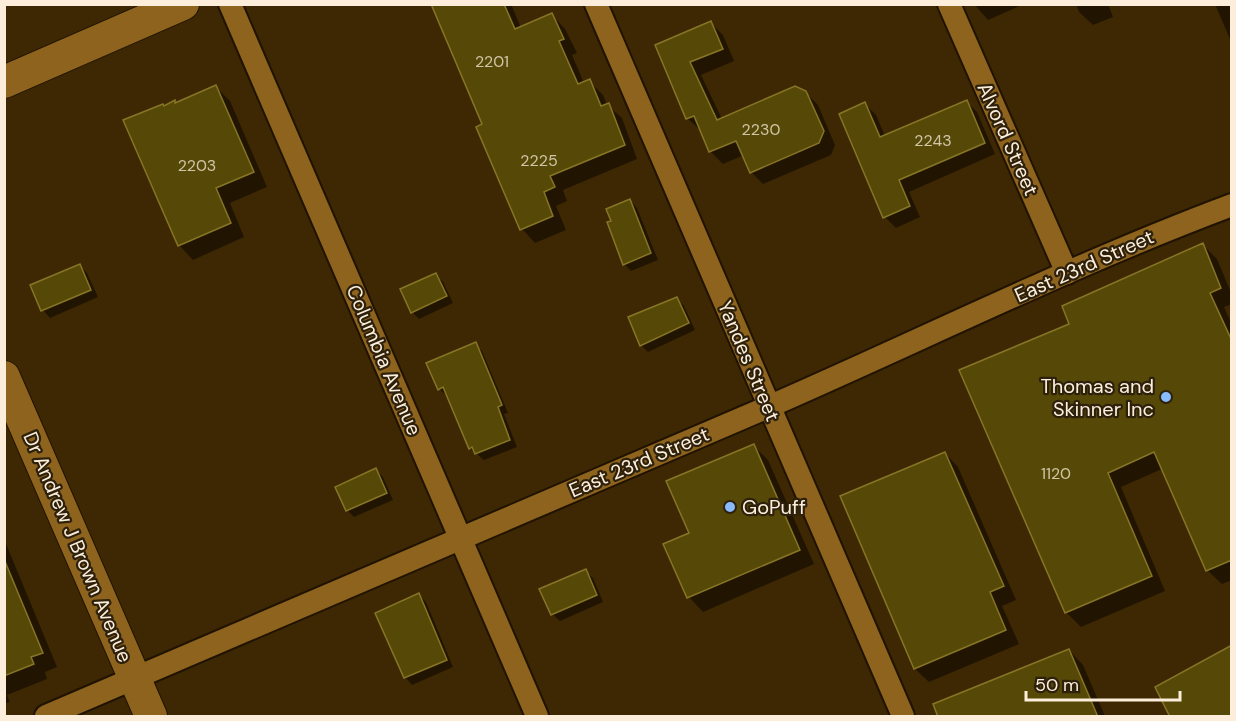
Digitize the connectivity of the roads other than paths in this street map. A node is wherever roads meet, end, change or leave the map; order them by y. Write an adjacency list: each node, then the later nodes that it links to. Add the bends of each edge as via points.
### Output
1 (183, 4): 5 (main road)
2 (230, 4): 10 (street, Columbia Avenue)
3 (596, 4): 9 (street, Yandes Street)
4 (949, 4): 7 (street, Alvord Street)
5 (4, 82)
6 (1232, 205): 7 (street, East 23rd Street)
7 (1067, 273): 9 (street, East 23rd Street)
8 (4, 377): 11 (main road, Dr Andrew J Brown Avenue)
9 (769, 406): 10 (street, East 23rd Street); 15 (street, Yandes Street)
10 (460, 539): 11 (street, East 23rd Street); 14 (street, Columbia Avenue)
11 (134, 678): 12 (street, East 23rd Street); 13 (main road, Dr Andrew J Brown Avenue)
12 (46, 717)
13 (151, 717)
14 (537, 717)
15 (903, 717)

